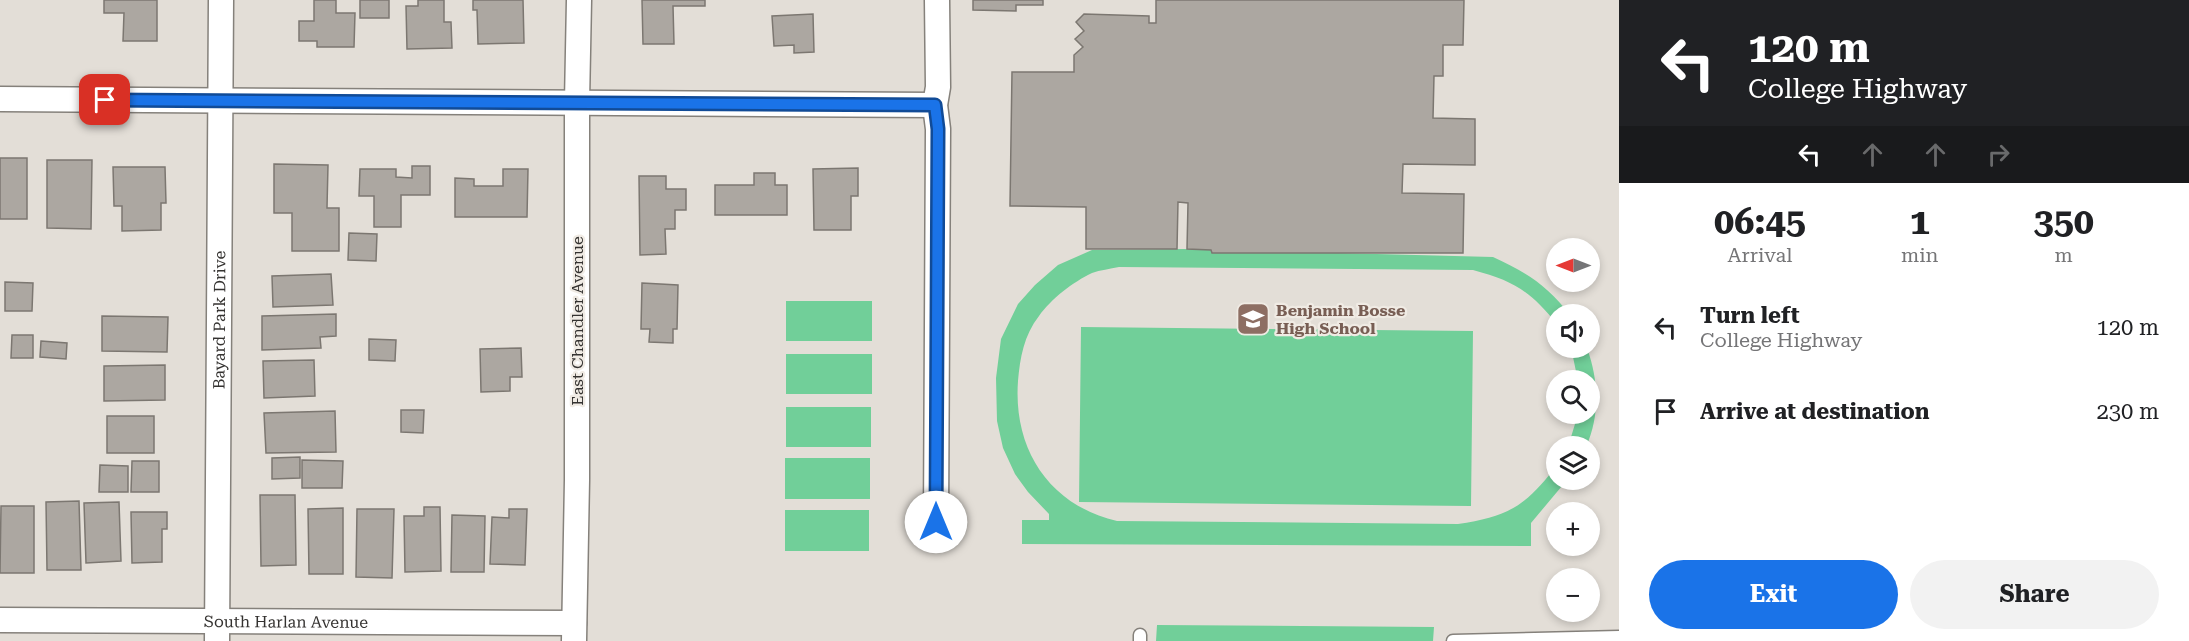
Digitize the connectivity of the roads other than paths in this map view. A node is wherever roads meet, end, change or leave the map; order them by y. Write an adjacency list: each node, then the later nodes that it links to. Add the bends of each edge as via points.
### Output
1 (221, 0): 5 (street, Bayard Park Drive)
2 (579, 0): 6 (street, East Chandler Avenue)
3 (937, 0): 7 (street)
4 (0, 99): 5 (street)
5 (220, 102): 6 (street); 10 (street, Bayard Park Drive)
6 (577, 102): 7 (street); 11 (street, East Chandler Avenue)
7 (935, 105): 8 (street)
8 (936, 522)
9 (0, 620): 10 (street, South Harlan Avenue)
10 (217, 632): 11 (street, South Harlan Avenue)
11 (574, 632)
12 (1619, 637): 13 (lane)
13 (1569, 640): 14 (lane)
14 (1453, 641)

